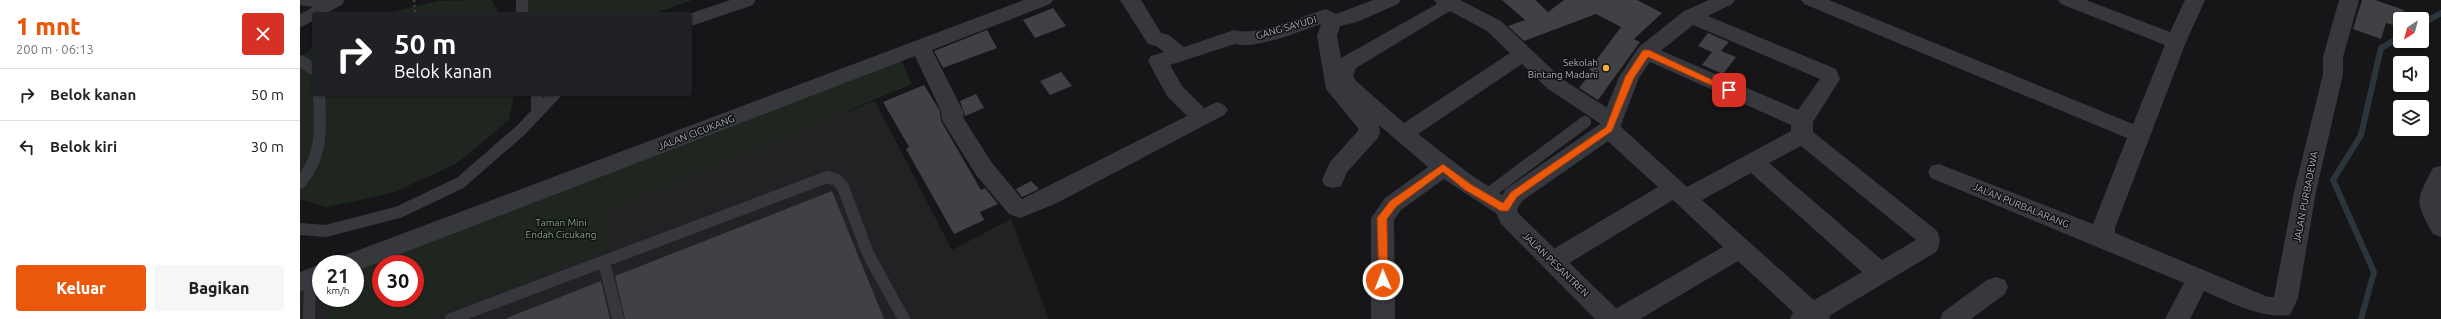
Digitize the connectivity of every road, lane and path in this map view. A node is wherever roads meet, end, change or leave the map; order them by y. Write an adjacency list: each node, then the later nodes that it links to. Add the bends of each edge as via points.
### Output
1 (304, 0): 12 (lane)
2 (414, 0): 16 (path)
3 (522, 0): 17 (lane)
4 (749, 0): 20 (lane)
5 (1043, 0): 24 (street, JALAN CICUKANG)
6 (1130, 0): 26 (street, via 1155,38 1162,40)
7 (1391, 0): 22 (street, GANG SAYUDI, via 1350,17)
8 (1811, 0): 38 (street)
9 (2068, 0): 23 (street)
10 (2195, 0): 23 (street)
11 (2350, 0): 57 (street, JALAN PURBADEWA, via 2333,57 2333,74 2305,192 2286,298 2281,308 2266,308)
12 (336, 1): 15 (lane)
13 (1714, 2): 19 (street)
14 (1443, 4): 35 (street, via 1494,26 1555,84); 37 (street, via 1347,64 1343,76 1348,86)
15 (316, 12)
16 (415, 12)
17 (522, 12)
18 (312, 14): 21 (lane)
19 (1691, 16): 25 (street); 36 (street, via 1828,74 1830,79)
20 (692, 19)
21 (300, 21)
22 (1332, 21): 26 (street, GANG SAYUDI, via 1326,16 1311,19 1267,34 1240,39 1234,37 1199,50); 43 (street, via 1327,36 1336,89 1369,126 1369,133 1338,168)
23 (2176, 42): 38 (street)
24 (920, 47): 26 (street, GANG SAYUDI, via 952,111 953,120 984,170 1020,209 1047,198 1209,114 1174,91 1158,61); 52 (street, JALAN CICUKANG)
25 (1646, 52): 35 (street, via 1630,77); 36 (street)
26 (1179, 54)
27 (1518, 57): 37 (street)
28 (300, 62): 29 (lane)
29 (312, 68)
30 (319, 96): 44 (lane, via 321,130 318,156 311,172)
31 (537, 96): 33 (lane)
32 (553, 96): 33 (lane)
33 (537, 113): 49 (lane, via 460,182 399,212 326,231)
34 (1585, 122): 46 (lane)
35 (1611, 125): 45 (street); 47 (street, via 1514,195)
36 (1802, 128): 39 (street); 55 (street, via 1928,236 1928,244)
37 (1403, 134): 40 (street)
38 (2140, 135): 50 (street, via 2103,228)
39 (1753, 162): 45 (street); 55 (street)
40 (1443, 168): 46 (street); 64 (street, via 1393,204 1382,218)
41 (1938, 172): 50 (street, JALAN PURBALARANG)
42 (2441, 174): 48 (street, via 2430,195 2429,206)
43 (1333, 180)
44 (300, 183)
45 (1680, 193): 51 (street); 54 (street)
46 (1484, 196): 47 (street)
47 (1505, 208): 54 (street, JALAN PESANTREN, via 1509,218)
48 (2441, 226)
49 (300, 229)
50 (2104, 238): 57 (street, JALAN PURBALARANG)
51 (1740, 248): 59 (street); 66 (street)
52 (364, 258)
53 (604, 262): 61 (lane); 62 (lane); 63 (lane, via 827,177 837,180 843,187 868,254)
54 (1554, 262): 65 (street, JALAN PESANTREN)
55 (1880, 273): 59 (street)
56 (310, 278): 60 (lane)
57 (2198, 280): 68 (street)
58 (1996, 287): 67 (street)
59 (1810, 317)
60 (309, 319)
61 (451, 319)
62 (618, 319)
63 (904, 319)
64 (1383, 319)
65 (1611, 319)
66 (1619, 319)
67 (1952, 319)
68 (2177, 319)

